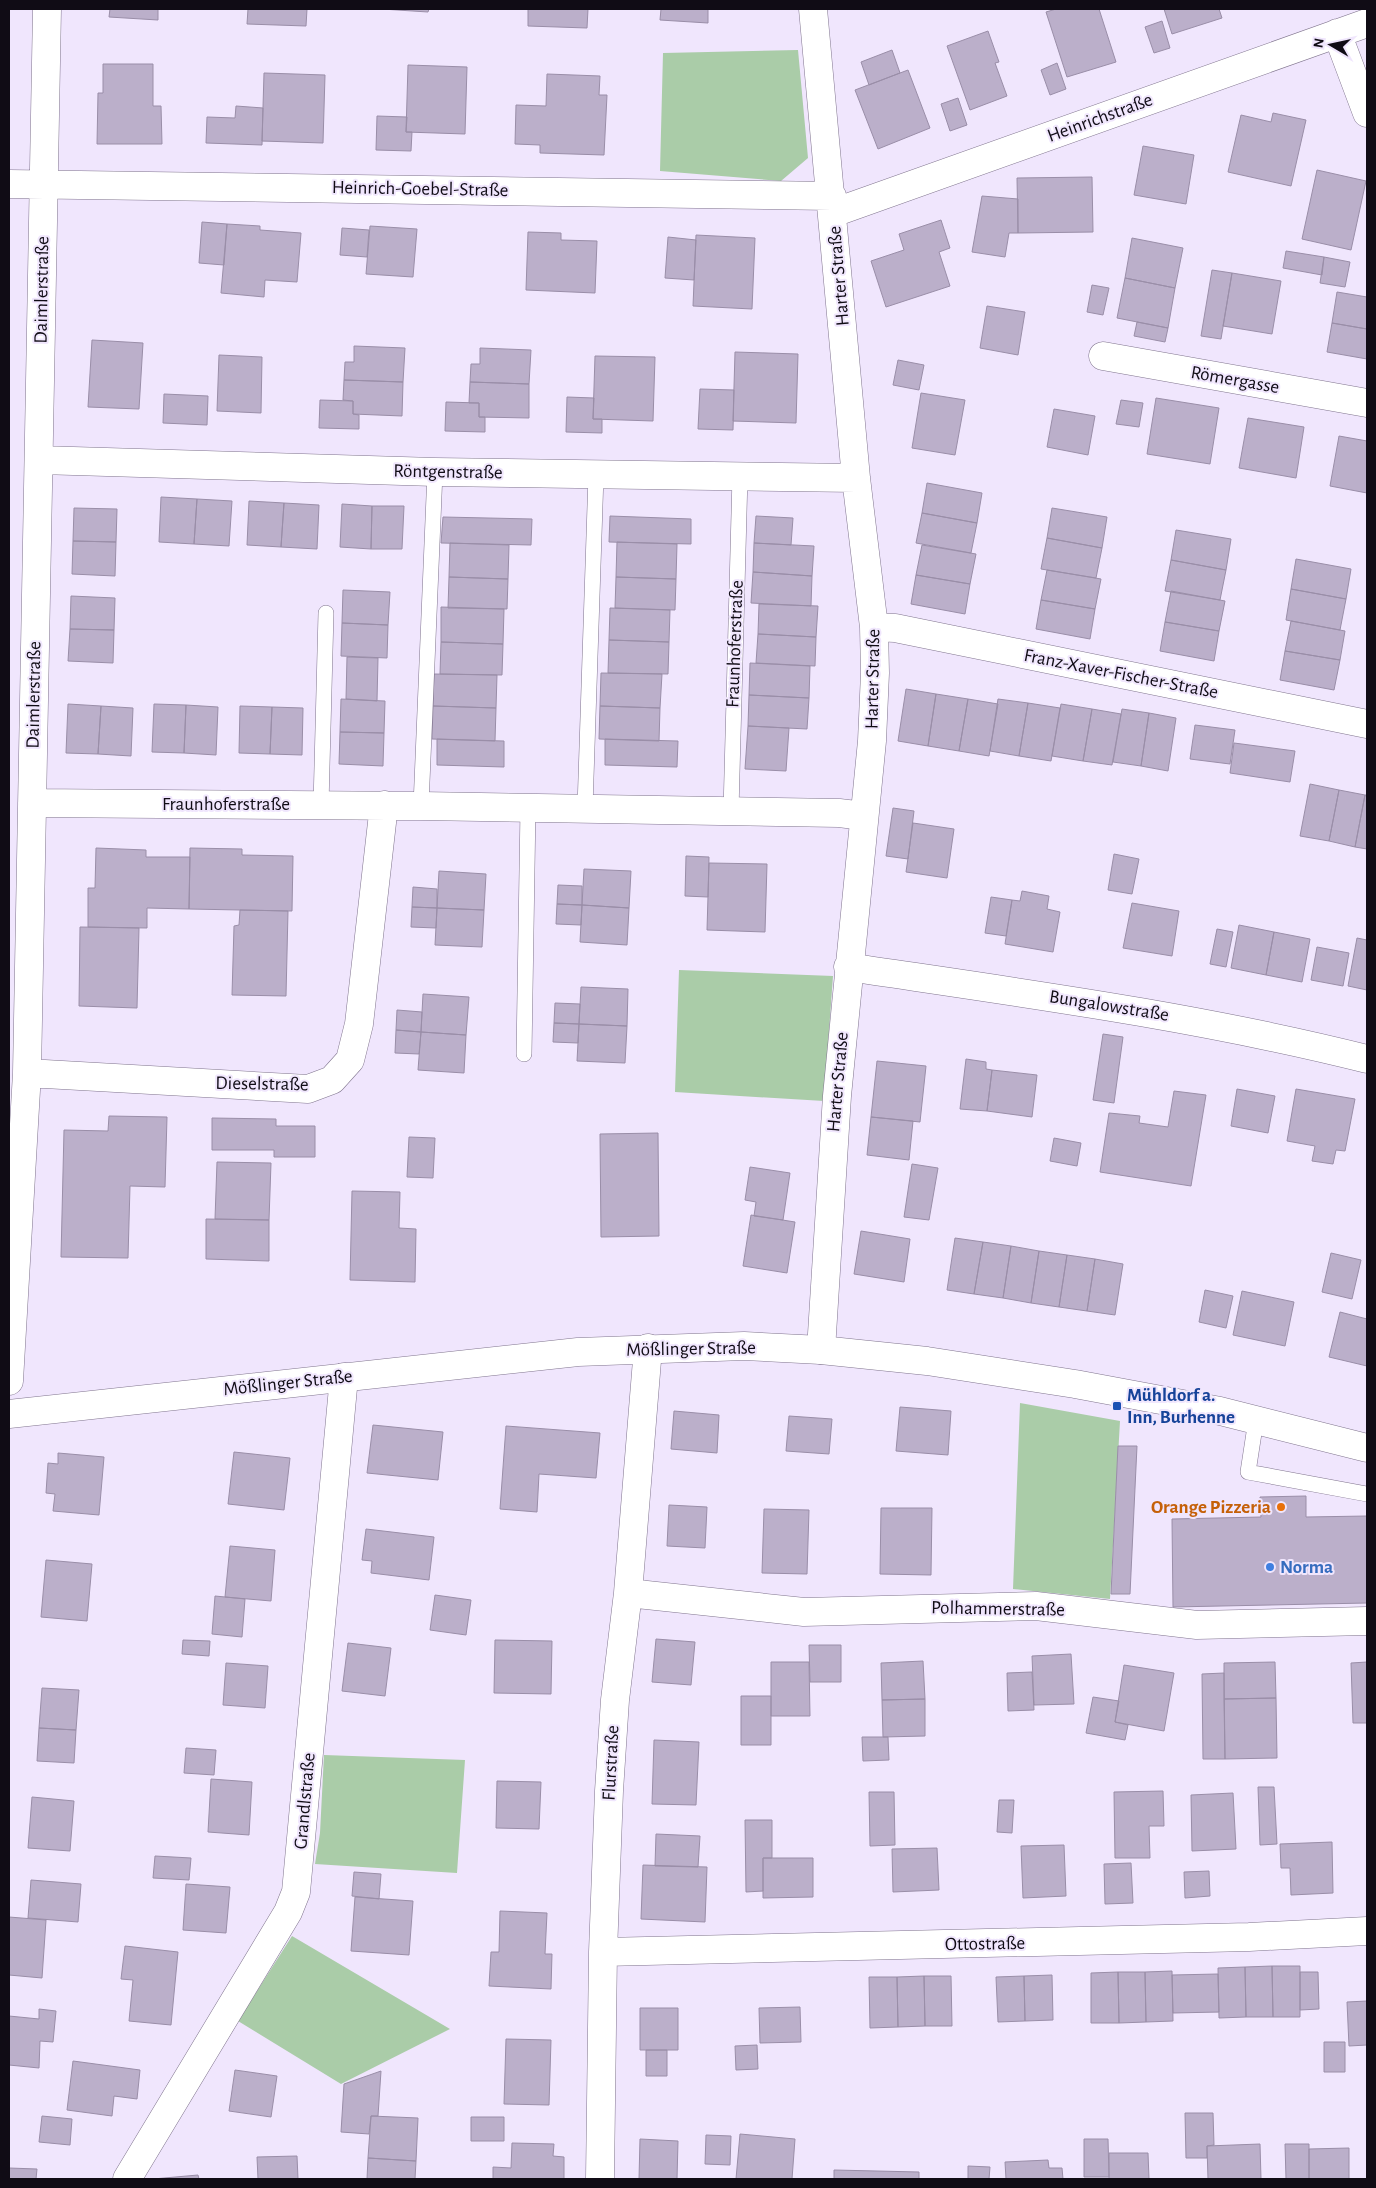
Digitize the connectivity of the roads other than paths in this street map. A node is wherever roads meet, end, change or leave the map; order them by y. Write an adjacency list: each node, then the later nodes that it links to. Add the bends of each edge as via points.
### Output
1 (47, 9): 7 (street, Daimlerstraße)
2 (813, 9): 8 (street, Harter Straße)
3 (1367, 23): 4 (street, Heinrichstraße)
4 (1337, 33): 5 (street); 8 (street, Heinrichstraße)
5 (1367, 112)
6 (9, 184): 7 (street, Heinrich-Goebel-Straße)
7 (43, 184): 8 (street, Heinrich-Goebel-Straße); 11 (street, Daimlerstraße)
8 (832, 205): 15 (street, Harter Straße)
9 (1103, 356): 10 (street, Römergasse)
10 (1367, 403)
11 (40, 460): 12 (street, Röntgenstraße); 19 (street, Daimlerstraße)
12 (436, 472): 13 (street, Röntgenstraße); 22 (lane)
13 (596, 475): 14 (street, Röntgenstraße); 24 (lane)
14 (740, 476): 15 (street, Röntgenstraße); 25 (lane, Fraunhoferstraße)
15 (856, 478): 17 (street, Harter Straße)
16 (326, 613): 20 (lane)
17 (874, 627): 18 (street, Franz-Xaver-Fischer-Straße, via 895,628); 26 (street, Harter Straße, via 872,742)
18 (1367, 724)
19 (32, 803): 20 (street, Fraunhoferstraße); 30 (street, Daimlerstraße)
20 (320, 805): 21 (street, Fraunhoferstraße)
21 (384, 805): 22 (street, Fraunhoferstraße); 30 (street, Dieselstraße, via 359,1024 350,1060 332,1080 308,1089)
22 (421, 806): 23 (street, Fraunhoferstraße)
23 (528, 808): 24 (street, Fraunhoferstraße); 28 (lane)
24 (585, 808): 25 (street, Fraunhoferstraße)
25 (730, 811): 26 (street, Fraunhoferstraße)
26 (864, 816): 27 (street, Harter Straße)
27 (848, 968): 29 (street, Bungalowstraße, via 1103,1004 1241,1030); 33 (street, Harter Straße)
28 (524, 1054)
29 (1367, 1059)
30 (27, 1073): 31 (street, Daimlerstraße)
31 (14, 1229): 35 (street, Daimlerstraße)
32 (648, 1348): 33 (street, Mößlinger Straße, via 744,1346); 34 (street, Mößlinger Straße, via 578,1352); 40 (street, Flurstraße)
33 (821, 1350): 37 (street, Mößlinger Straße, via 927,1361 1075,1384)
34 (344, 1377): 36 (street, Mößlinger Straße); 44 (street, Grandlstraße, via 296,1892 288,1912)
35 (9, 1381)
36 (9, 1414)
37 (1256, 1420): 38 (street, Mößlinger Straße); 39 (lane, via 1248,1472)
38 (1367, 1448)
39 (1367, 1494)
40 (628, 1593): 41 (street, Polhammerstraße, via 804,1612 1036,1606 1197,1625); 43 (street, Flurstraße, via 615,1700)
41 (1367, 1621)
42 (1367, 1930): 43 (street, Ottostraße, via 1249,1937)
43 (603, 1952): 45 (street, Flurstraße)
44 (127, 2179)
45 (600, 2179)

